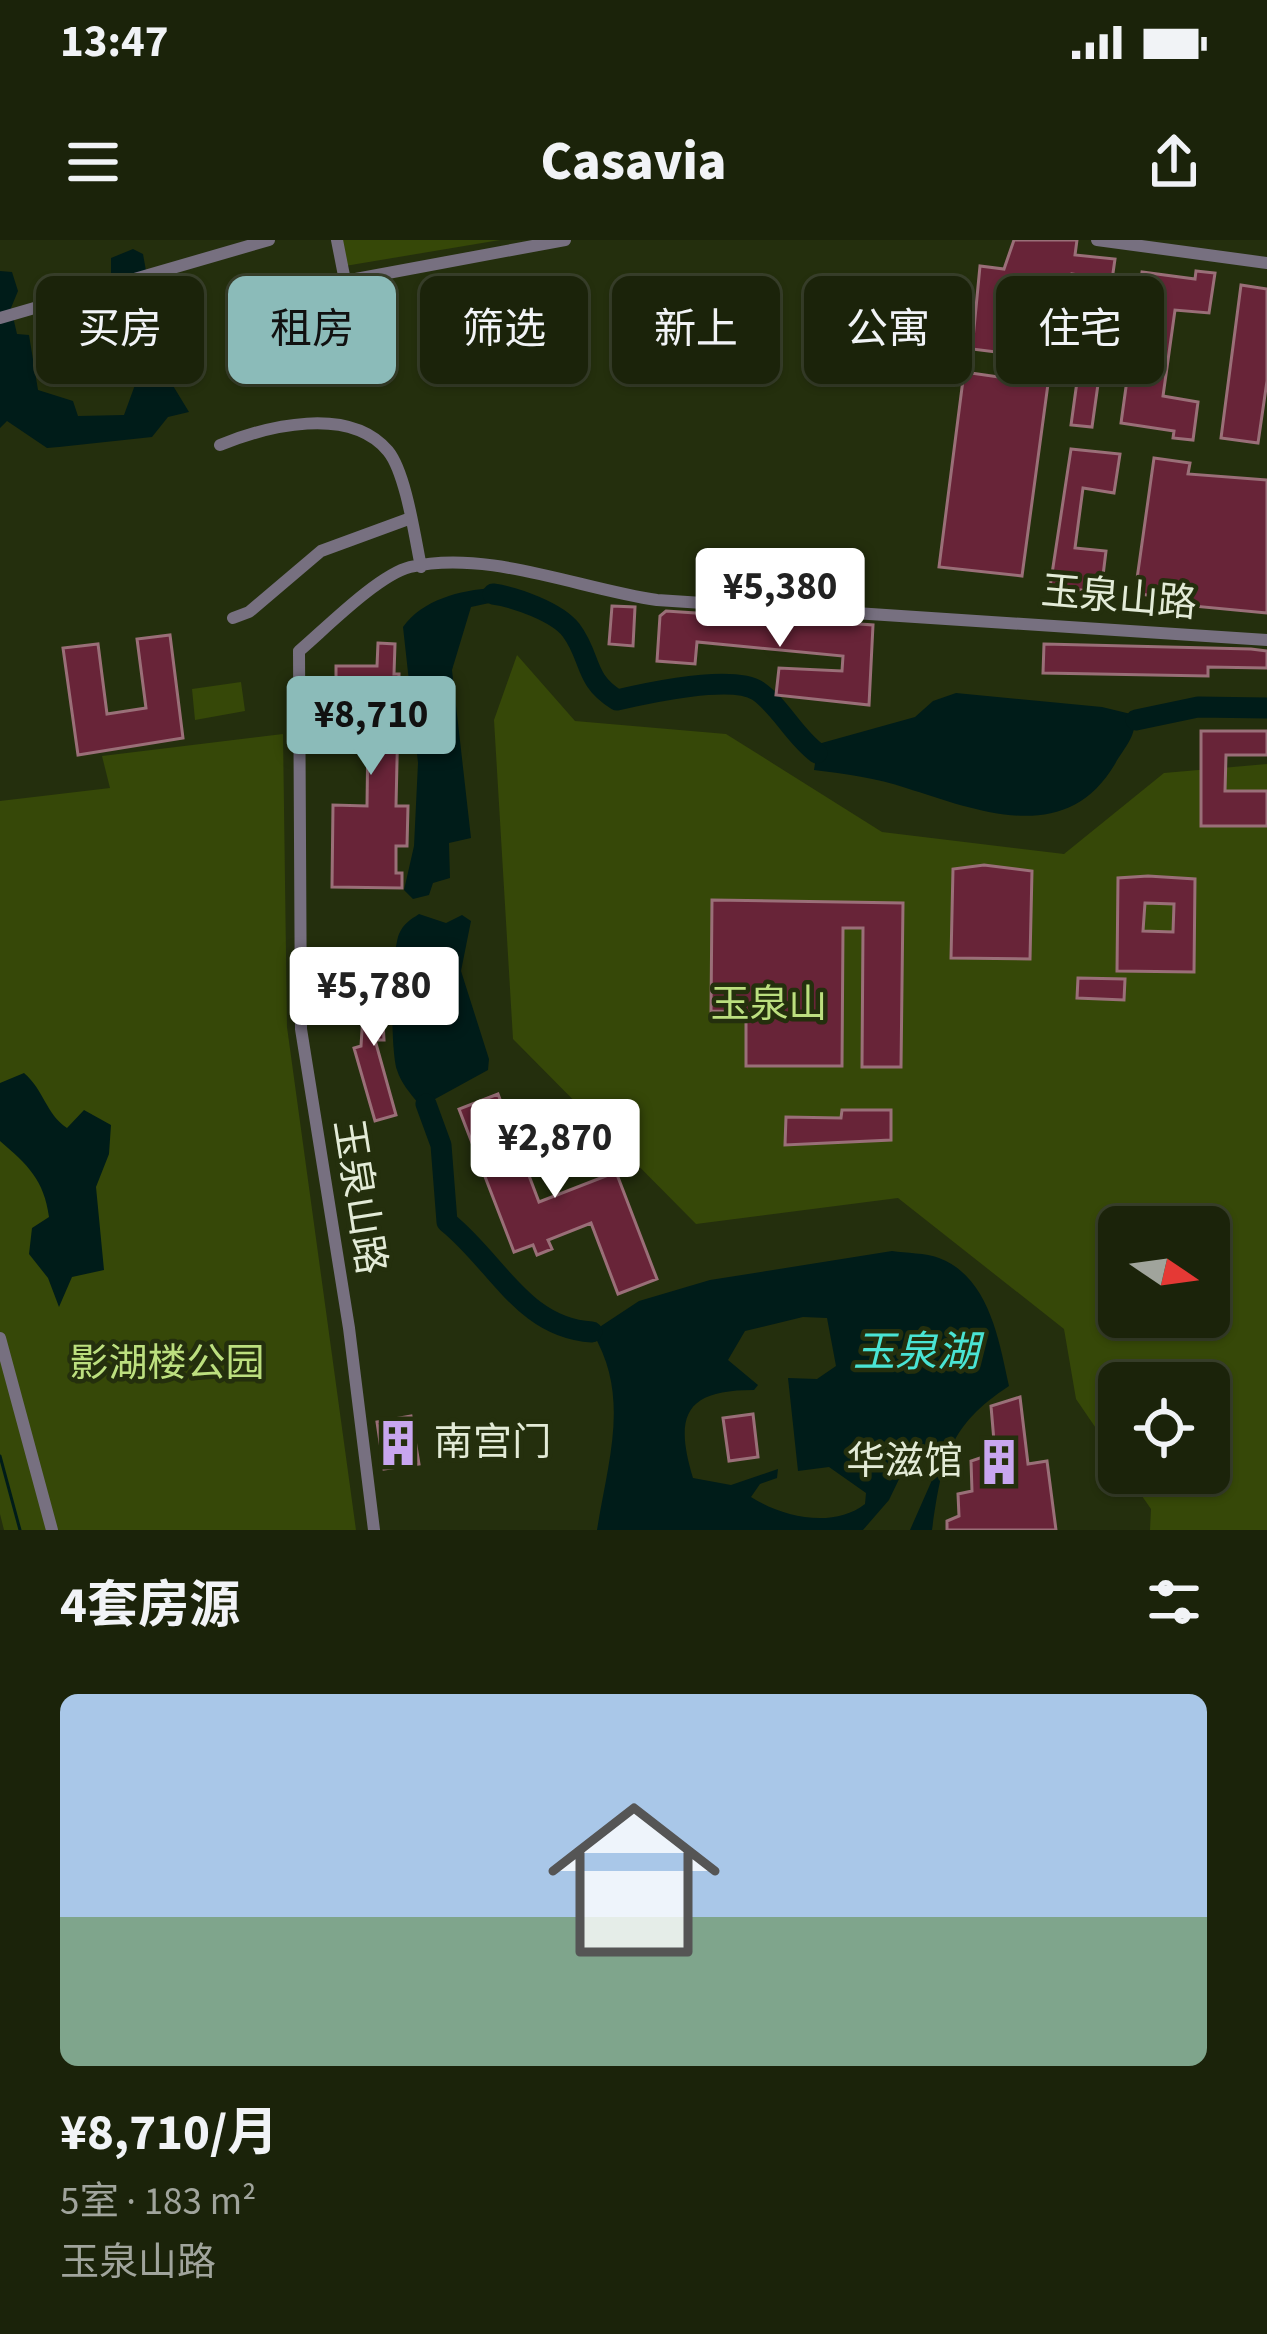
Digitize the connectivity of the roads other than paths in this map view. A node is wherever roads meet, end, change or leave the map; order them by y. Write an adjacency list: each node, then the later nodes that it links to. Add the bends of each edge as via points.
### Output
1 (269, 240): 8 (street)
2 (337, 240): 6 (street)
3 (565, 240): 7 (street)
4 (1096, 240): 5 (street)
5 (1267, 263)
6 (343, 276)
7 (371, 276)
8 (0, 318)
9 (220, 445): 10 (street, via 284,427 348,428 390,453)
10 (411, 518): 11 (street); 12 (street, via 321,551)
11 (421, 567): 13 (street, 玉泉山路, via 506,566 657,600); 16 (street, 玉泉山路, via 407,567 299,651 301,1029)
12 (233, 618)
13 (1267, 640)
14 (0, 1339): 15 (street)
15 (52, 1530)
16 (374, 1530)

